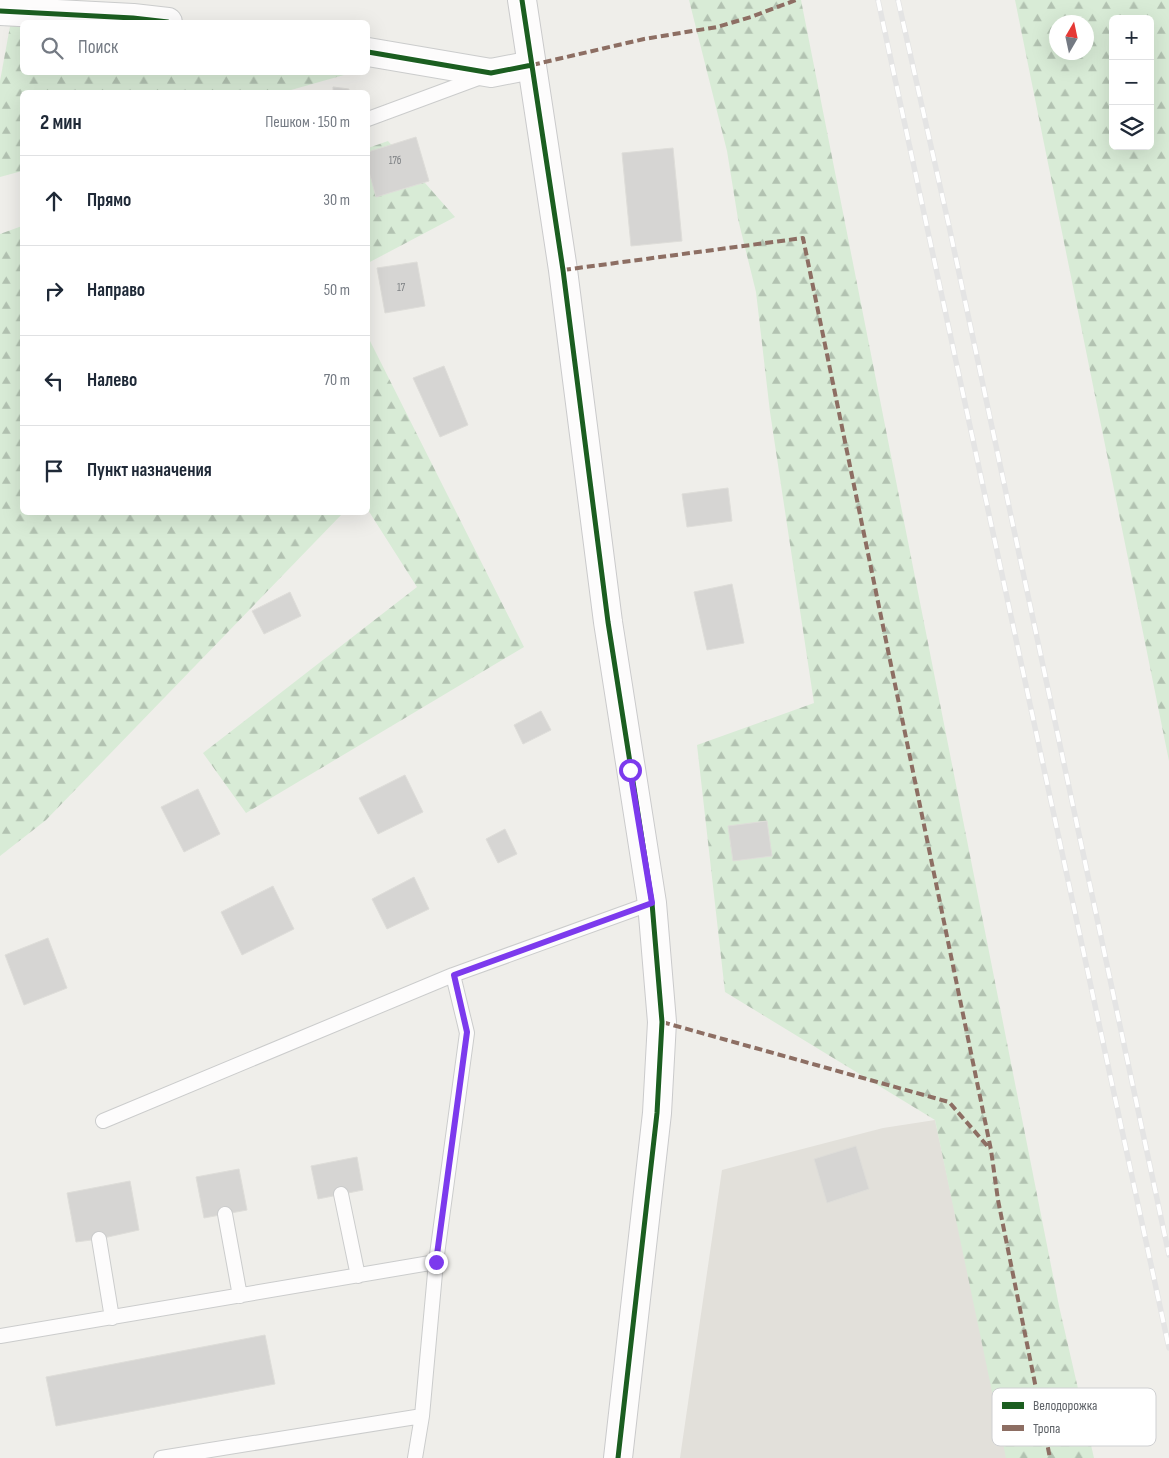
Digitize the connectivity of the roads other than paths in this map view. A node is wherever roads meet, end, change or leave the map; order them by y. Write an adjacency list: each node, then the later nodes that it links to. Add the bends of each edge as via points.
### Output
1 (522, 0): 5 (street)
2 (0, 11): 3 (street)
3 (150, 20)
4 (370, 52): 6 (street)
5 (532, 65): 6 (street); 8 (street, via 563,270 608,622)
6 (492, 74): 7 (lane)
7 (370, 118)
8 (652, 903): 9 (lane); 22 (street, via 662,1022 657,1113)
9 (454, 975): 10 (lane); 14 (lane, via 467,1032)
10 (103, 1121)
11 (341, 1194): 15 (lane)
12 (225, 1214): 16 (lane)
13 (99, 1239): 17 (lane)
14 (436, 1262): 15 (lane); 19 (lane)
15 (358, 1276): 16 (lane)
16 (240, 1296): 17 (lane)
17 (112, 1318): 18 (lane)
18 (0, 1336)
19 (422, 1416): 20 (lane); 21 (lane)
20 (161, 1458)
21 (415, 1458)
22 (618, 1458)

